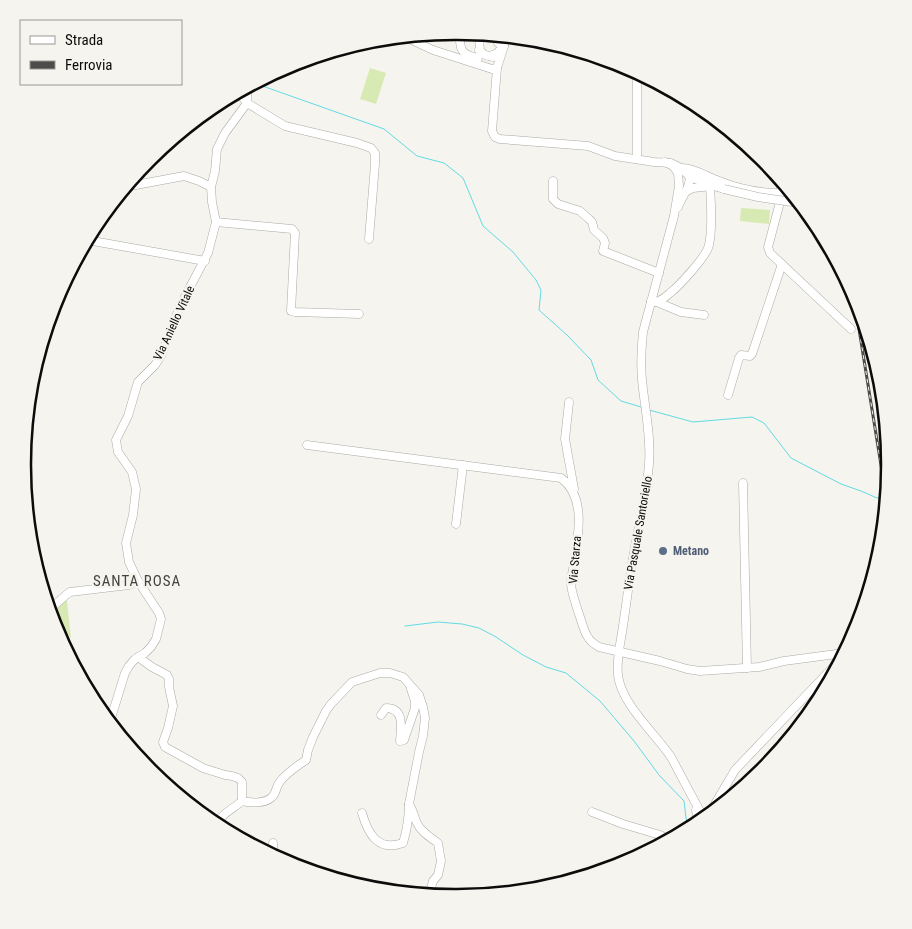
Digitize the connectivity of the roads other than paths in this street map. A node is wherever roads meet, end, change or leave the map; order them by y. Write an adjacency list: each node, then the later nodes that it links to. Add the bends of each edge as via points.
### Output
1 (460, 40): 7 (street, via 462,52)
2 (480, 41): 7 (street)
3 (416, 42): 7 (street, via 433,50)
4 (498, 42): 6 (street)
5 (505, 43): 6 (street)
6 (504, 46): 7 (street, via 494,55); 8 (street)
7 (481, 59): 8 (street, via 496,59); 8 (street, via 495,69); 10 (street)
8 (497, 65): 10 (street)
9 (637, 81): 12 (street)
10 (495, 82): 12 (street, via 492,131 495,137 588,146 615,156)
11 (243, 98): 19 (street, Via Aniello Vitale, via 220,142); 25 (street, via 285,126 372,148 376,164)
12 (637, 159): 13 (street, via 665,162)
13 (680, 171): 14 (street, via 687,168); 17 (street)
14 (692, 174): 17 (street); 18 (street); 20 (street); 21 (street, via 734,186)
15 (553, 181): 29 (street, via 553,199 558,204 580,211 592,222 594,230 606,244 603,251)
16 (136, 185): 19 (street, via 184,176)
17 (679, 186): 20 (street); 23 (street)
18 (712, 186): 20 (street); 22 (street, bridge); 30 (street, via 708,250 670,294)
19 (211, 187): 24 (street, Via Aniello Vitale)
20 (687, 191): 23 (street)
21 (781, 193): 28 (street, via 768,247 770,254)
22 (789, 202)
23 (674, 216): 29 (street, Via Pasquale Santoriello)
24 (216, 222): 27 (street, Via Aniello Vitale); 31 (street, via 292,230 295,233 291,311)
25 (369, 239)
26 (95, 241): 27 (street)
27 (205, 261): 41 (street, Via Aniello Vitale, via 180,306 161,356 138,382 128,416 116,440 118,452 132,472 136,490 126,543 129,562)
28 (782, 264): 33 (street); 34 (street, via 752,354 739,358)
29 (659, 273): 30 (street, Via Pasquale Santoriello)
30 (654, 302): 32 (street, via 681,312); 43 (street, Via Pasquale Santoriello, via 641,346 649,440 648,483 634,549)
31 (359, 314)
32 (704, 315)
33 (851, 329)
34 (728, 395)
35 (569, 402): 39 (street, Via Starza, via 565,439)
36 (307, 445): 37 (street)
37 (463, 466): 39 (street, via 562,478); 40 (street)
38 (743, 483): 46 (street)
39 (575, 493): 43 (street, Via Starza, via 579,518 571,584 580,618 591,643)
40 (456, 524)
41 (138, 581): 42 (street, via 129,585 70,592); 45 (street, Via Aniello Vitale, via 161,619 156,639)
42 (55, 604)
43 (620, 652): 46 (street, Via Starza, via 700,671); 53 (street, Via Pasquale Santoriello, via 618,675 625,697 668,752)
44 (836, 653): 46 (street, Via Starza)
45 (138, 657): 49 (street, Via Aniello Vitale, via 125,673); 52 (street, via 170,679 173,706 163,742 165,747 203,768 238,778 242,782)
46 (747, 668)
47 (824, 676): 51 (street, via 736,770)
48 (412, 686): 50 (street, via 415,708 404,740 400,741 402,721 397,713 386,708); 52 (street, via 403,677 385,673 352,682 326,712 306,760 279,783 273,797 263,802); 54 (street, via 420,696 425,718)
49 (113, 714)
50 (381, 715)
51 (717, 800)
52 (242, 801): 59 (street)
53 (694, 801): 55 (street); 56 (street, Via Pasquale Santoriello)
54 (409, 804): 58 (street, via 403,843 397,846 377,842); 63 (street, via 418,826 438,842 442,861)
55 (704, 809)
56 (702, 811)
57 (592, 812): 60 (street)
58 (362, 813)
59 (220, 818)
60 (661, 836)
61 (273, 843): 62 (street)
62 (272, 847)
63 (431, 888)

